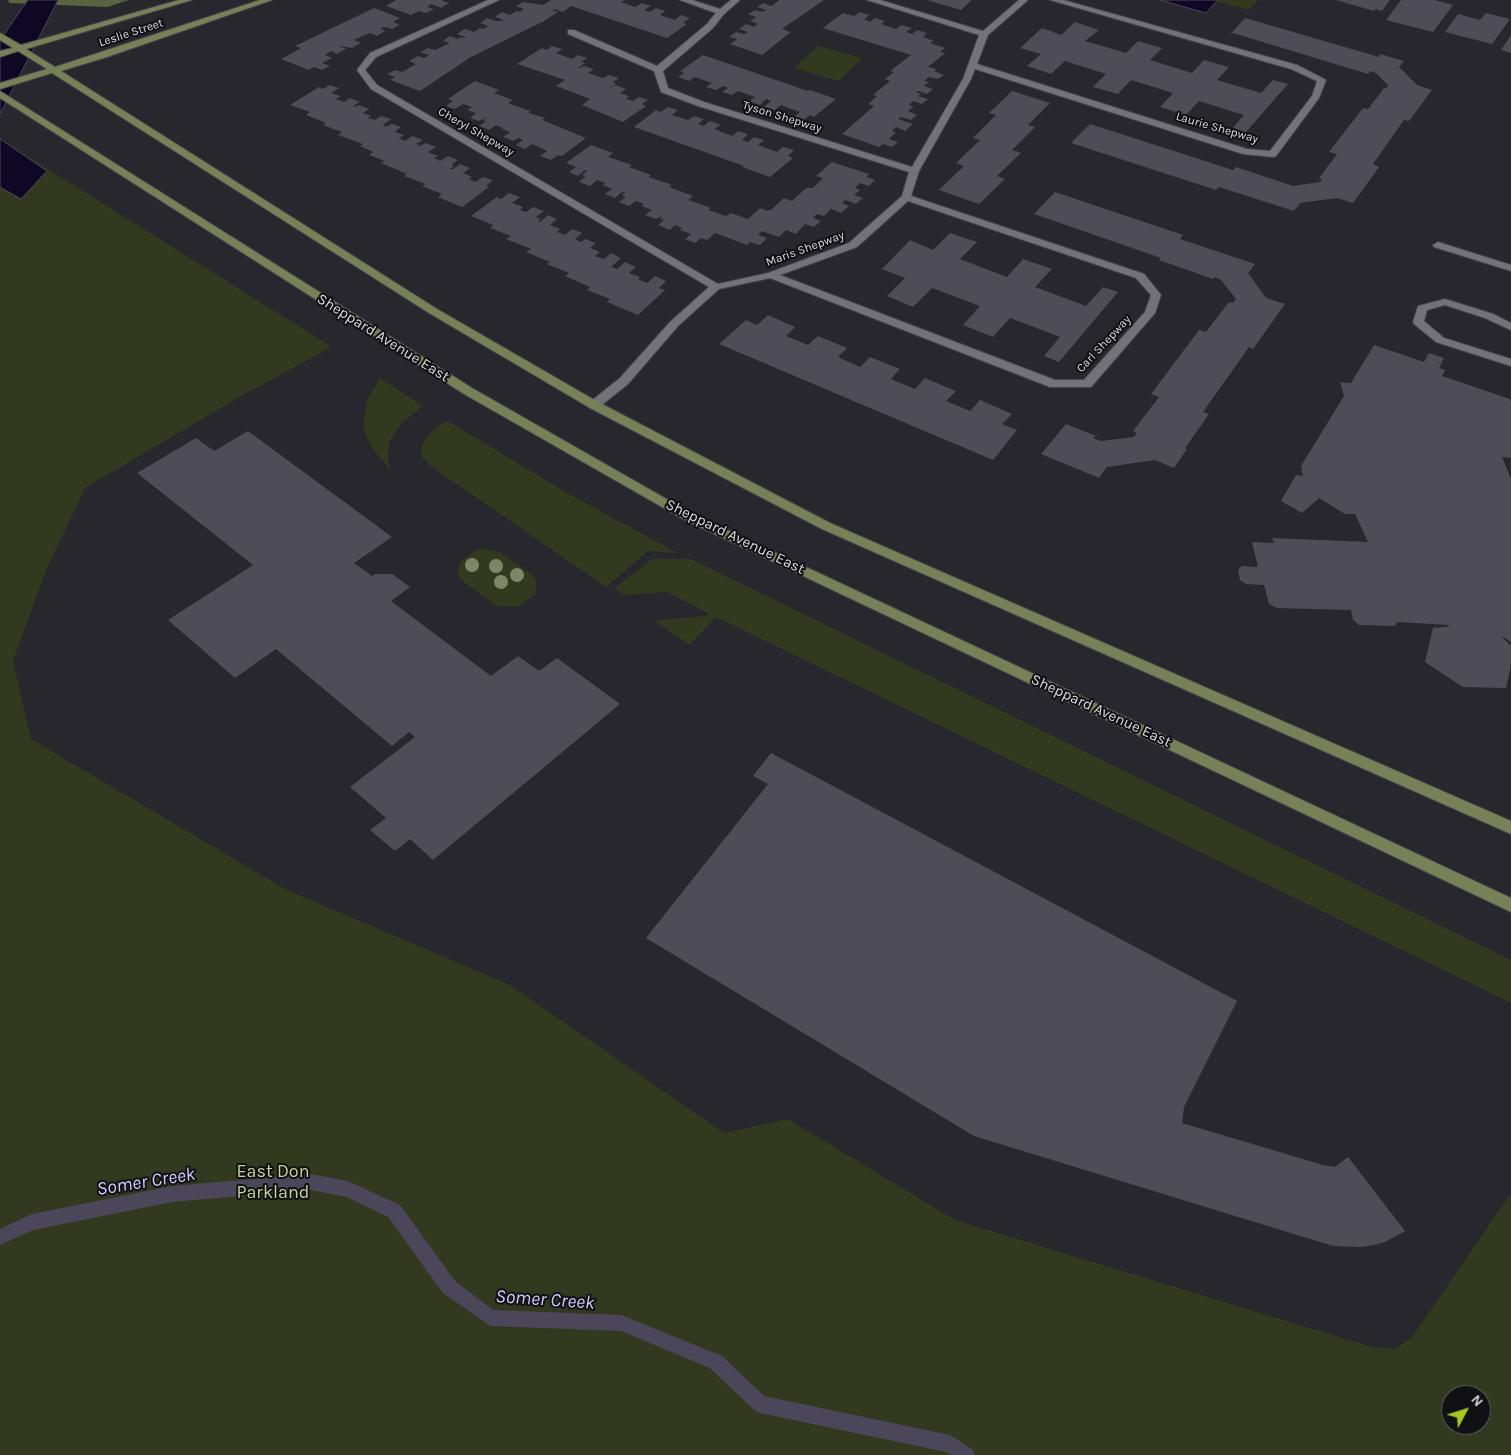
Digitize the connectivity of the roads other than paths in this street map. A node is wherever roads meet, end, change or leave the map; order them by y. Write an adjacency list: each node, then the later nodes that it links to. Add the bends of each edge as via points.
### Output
1 (188, 0): 13 (main road, Leslie Street)
2 (268, 0): 16 (main road, Leslie Street)
3 (495, 0): 25 (street, Cheryl Shepway, via 374,55 361,70 374,87)
4 (684, 0): 9 (street)
5 (736, 0): 9 (street)
6 (871, 0): 11 (street)
7 (1024, 0): 11 (street)
8 (1054, 0): 15 (street, Laurie Shepway, via 1294,67 1322,80 1316,96 1273,154 1246,152)
9 (721, 12): 17 (street, via 710,26)
10 (571, 32): 17 (street)
11 (984, 34): 15 (street)
12 (0, 36): 13 (main road)
13 (21, 48): 14 (main road, Leslie Street); 16 (main road)
14 (0, 54)
15 (973, 66): 20 (street)
16 (55, 70): 18 (main road, Leslie Street); 28 (main road, via 433,311)
17 (658, 70): 20 (street, Tyson Shepway, via 664,90)
18 (0, 86)
19 (0, 94): 30 (main road, Sheppard Avenue East, via 468,391 687,516)
20 (914, 171): 21 (street)
21 (906, 197): 24 (street, Maris Shepway, via 853,245); 24 (street, Carl Shepway, via 1140,276 1156,295 1150,313 1087,384 1054,384)
22 (1438, 246): 23 (lane)
23 (1511, 268)
24 (772, 276): 25 (street, Maris Shepway)
25 (716, 287): 28 (street, via 674,324 624,381)
26 (1511, 327): 27 (street, via 1446,302 1422,308 1418,322 1440,340)
27 (1511, 364)
28 (594, 405): 29 (main road, via 826,526)
29 (1511, 828)
30 (1511, 905)

